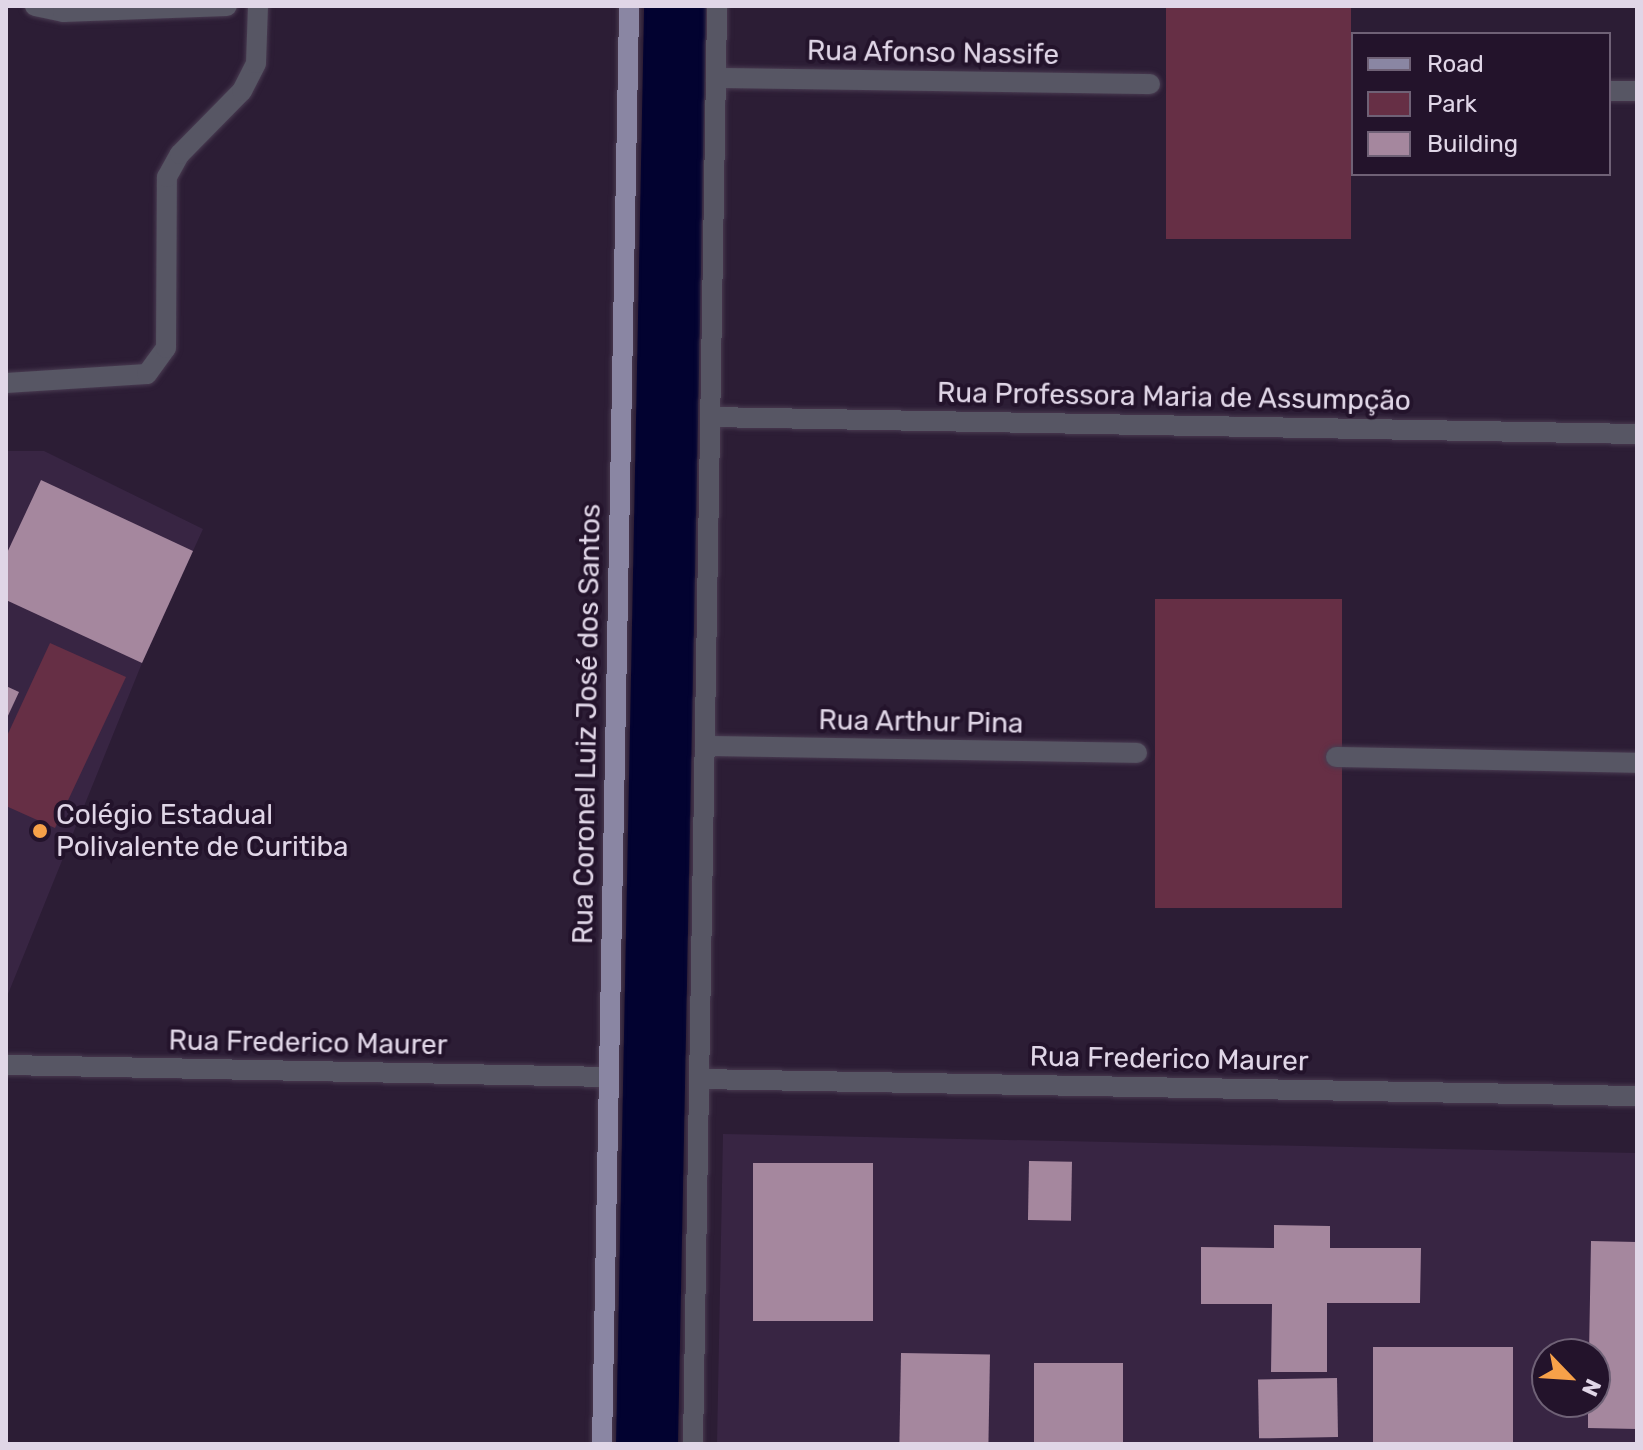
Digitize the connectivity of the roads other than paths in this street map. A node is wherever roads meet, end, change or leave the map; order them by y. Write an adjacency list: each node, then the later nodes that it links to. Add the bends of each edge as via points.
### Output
1 (35, 6): 2 (street, via 63,12)
2 (227, 6)
3 (258, 6): 10 (street, via 256,63 242,91 180,154 167,177 166,348 147,374)
4 (629, 6): 18 (main road, Rua Coronel Luiz José dos Santos)
5 (717, 6): 6 (street)
6 (716, 78): 7 (street, Rua Afonso Nassife); 11 (street)
7 (1150, 84)
8 (1611, 91): 9 (street)
9 (1637, 91)
10 (6, 383)
11 (710, 417): 12 (street, Rua Professora Maria de Assumpção); 13 (street)
12 (1637, 434)
13 (705, 746): 14 (street, Rua Arthur Pina); 19 (street)
14 (1137, 753)
15 (1336, 757): 16 (street)
16 (1637, 763)
17 (6, 1065): 18 (street, Rua Frederico Maurer)
18 (609, 1077): 21 (main road, Rua Coronel Luiz José dos Santos)
19 (699, 1079): 20 (street, Rua Frederico Maurer); 22 (street)
20 (1637, 1096)
21 (602, 1444)
22 (693, 1444)

